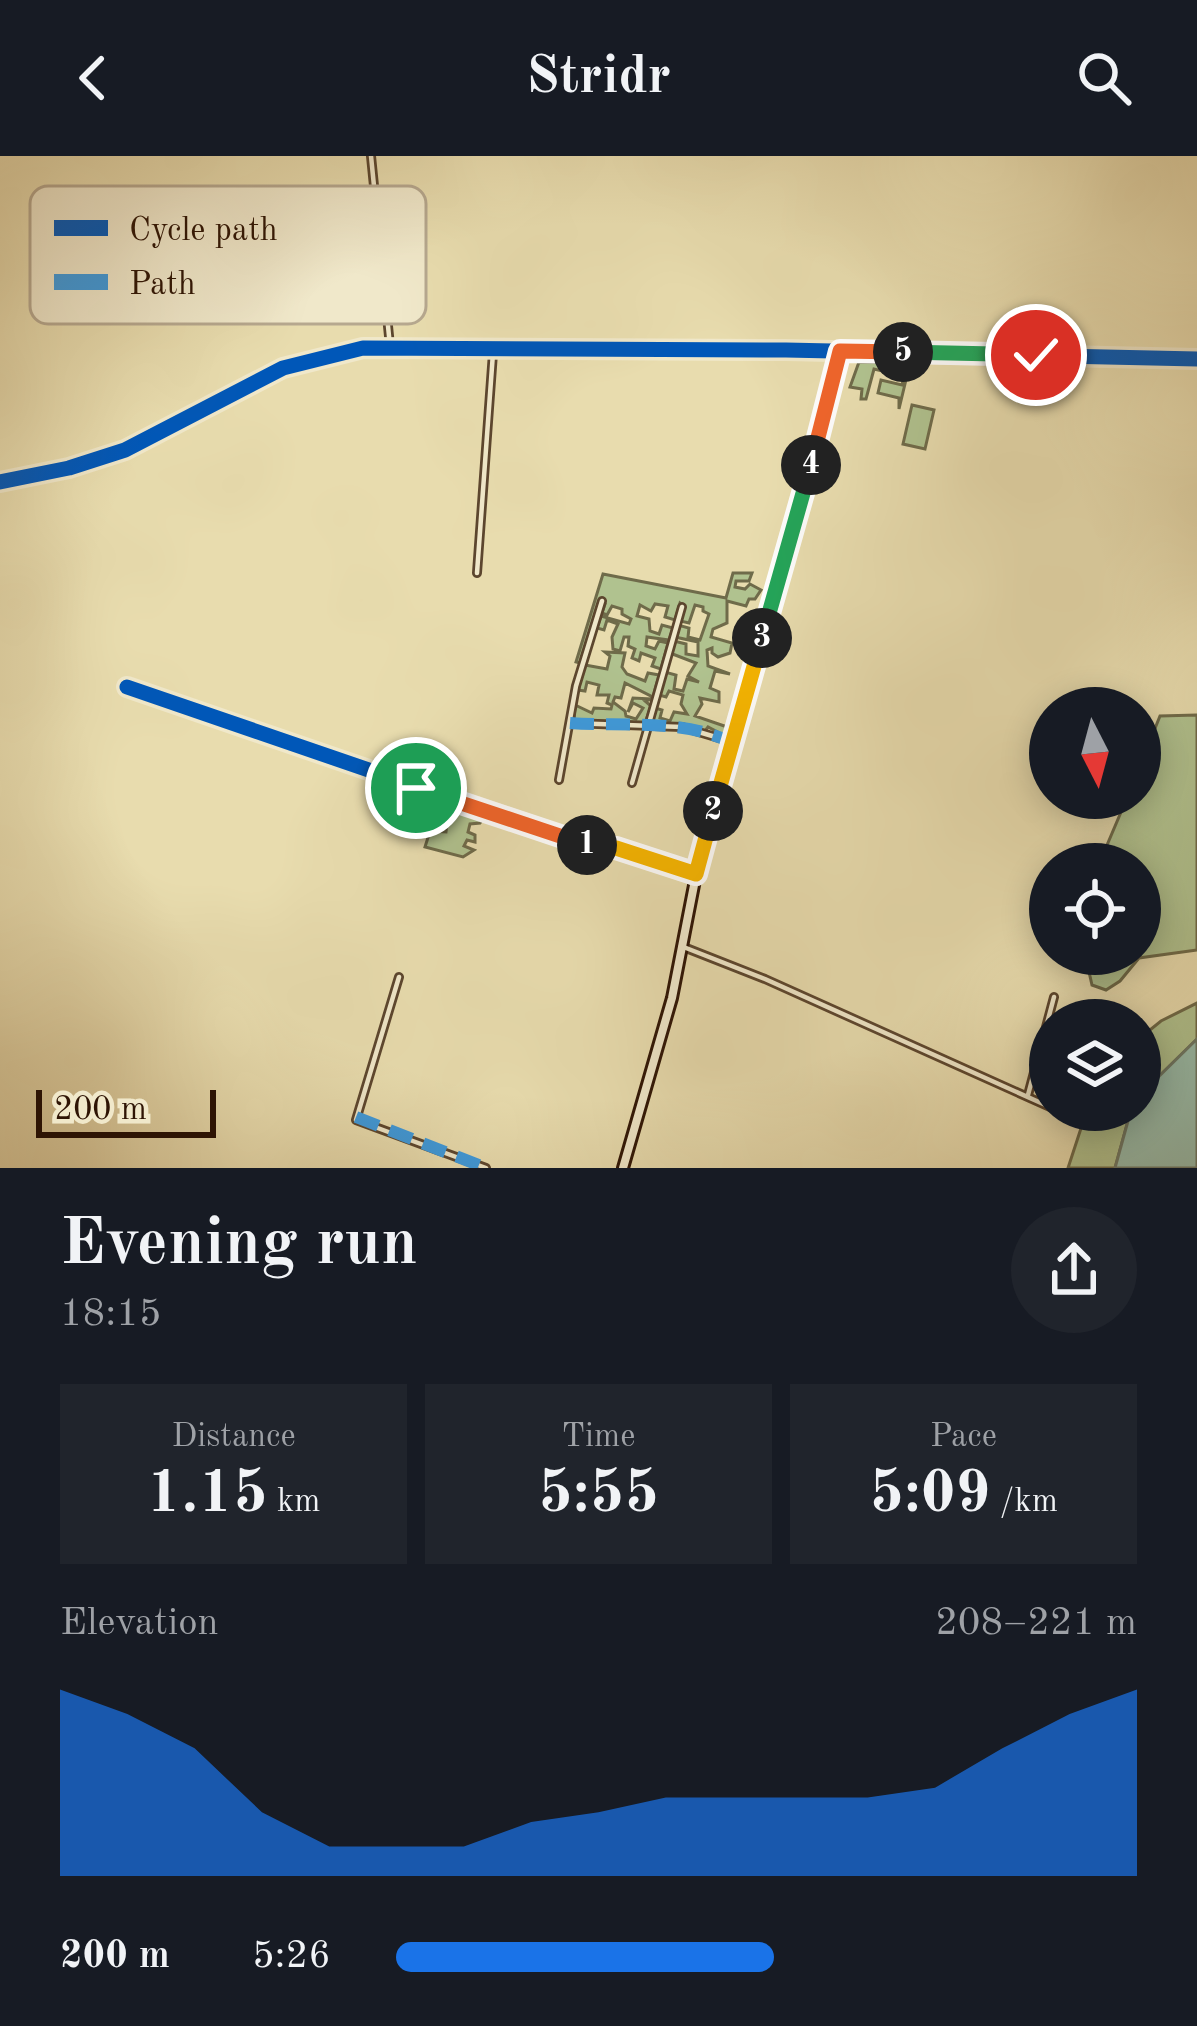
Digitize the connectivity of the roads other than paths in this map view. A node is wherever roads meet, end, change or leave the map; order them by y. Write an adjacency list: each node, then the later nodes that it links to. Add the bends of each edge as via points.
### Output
1 (371, 156): 2 (street)
2 (374, 186)
3 (388, 324): 4 (street)
4 (390, 346): 5 (main road); 8 (main road, via 283,368 124,451)
5 (493, 347): 6 (main road); 9 (street)
6 (840, 351): 7 (main road); 15 (main road)
7 (1197, 359)
8 (0, 482)
9 (477, 573)
10 (602, 601): 13 (street)
11 (682, 607): 14 (street)
12 (127, 687): 18 (street, via 573,840)
13 (570, 723): 14 (street); 16 (street)
14 (648, 726): 15 (street, via 700,730); 17 (street)
15 (733, 743): 18 (main road)
16 (559, 780)
17 (632, 783)
18 (696, 874): 19 (main road)
19 (681, 946): 22 (street); 24 (main road)
20 (399, 977): 23 (street, via 356,1117)
21 (1054, 997): 22 (street)
22 (1028, 1095)
23 (486, 1168)
24 (623, 1168)

